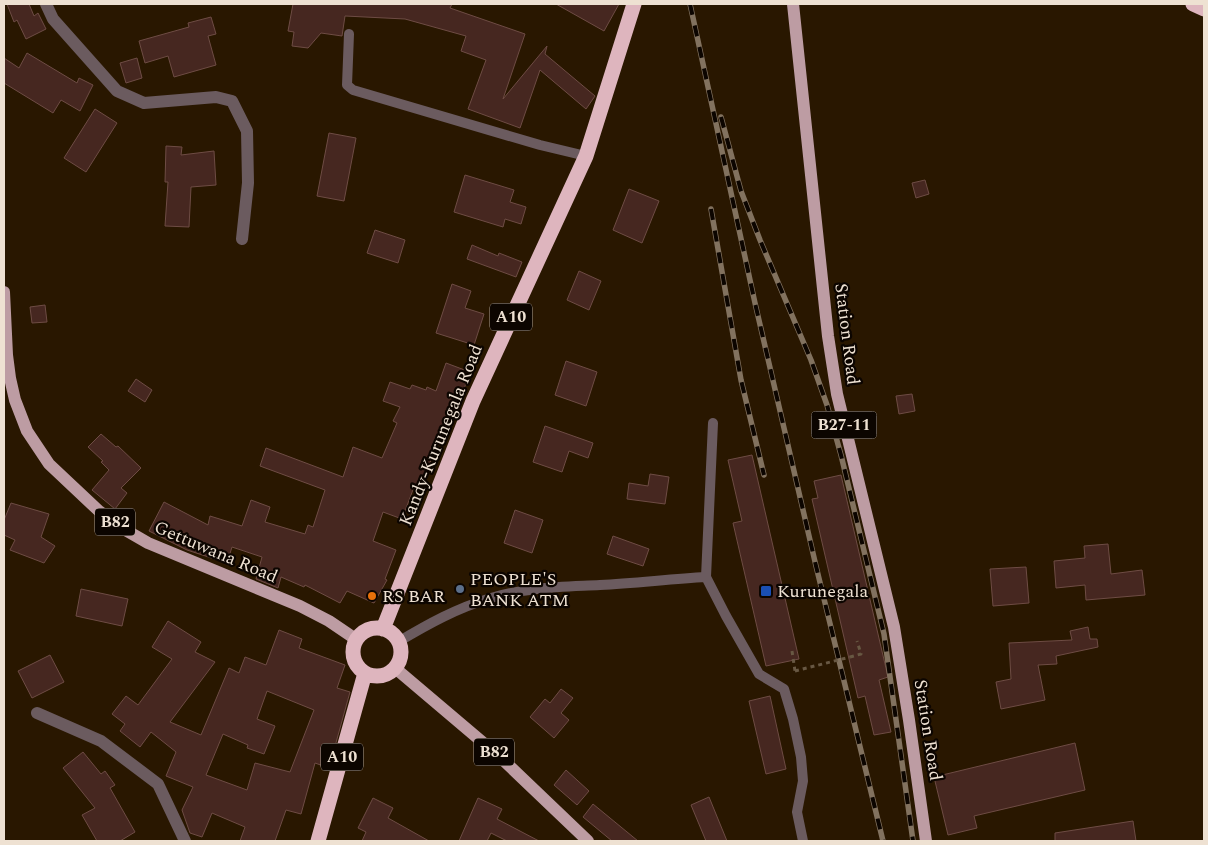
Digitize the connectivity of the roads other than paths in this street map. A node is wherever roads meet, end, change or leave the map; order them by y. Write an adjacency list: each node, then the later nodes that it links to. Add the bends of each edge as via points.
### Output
1 (46, 4): 8 (street, via 52,19 117,91 144,103 216,97 232,101 247,131 248,183)
2 (634, 4): 7 (highway, Kandy-Kurunegala Road / A10)
3 (793, 4): 22 (main road, Station Road / B27-11, via 832,365 894,627)
4 (1193, 4): 5 (highway)
5 (1204, 9)
6 (350, 34): 7 (lane, via 347,85 353,90)
7 (586, 156): 12 (highway, Kandy-Kurunegala Road / A10, via 473,401)
8 (242, 239)
9 (4, 292): 13 (main road, Gettuwana Road / B82, via 7,356 15,400 27,431 49,464 99,511 148,543 300,606 329,620)
10 (714, 423): 11 (lane)
11 (706, 577): 14 (lane, via 516,591 461,608); 21 (lane, via 759,674 784,689 801,757 803,781 797,812)
12 (383, 630): 13 (highway, via 369,630); 14 (highway)
13 (357, 640): 16 (highway, via 354,657)
14 (398, 642): 15 (highway, via 400,655)
15 (395, 668): 16 (highway, via 381,676); 20 (main road, B82, via 500,756)
16 (365, 673): 19 (highway, A10)
17 (37, 714): 18 (street, via 101,741 158,784)
18 (185, 841)
19 (318, 841)
20 (588, 841)
21 (803, 841)
22 (926, 841)

